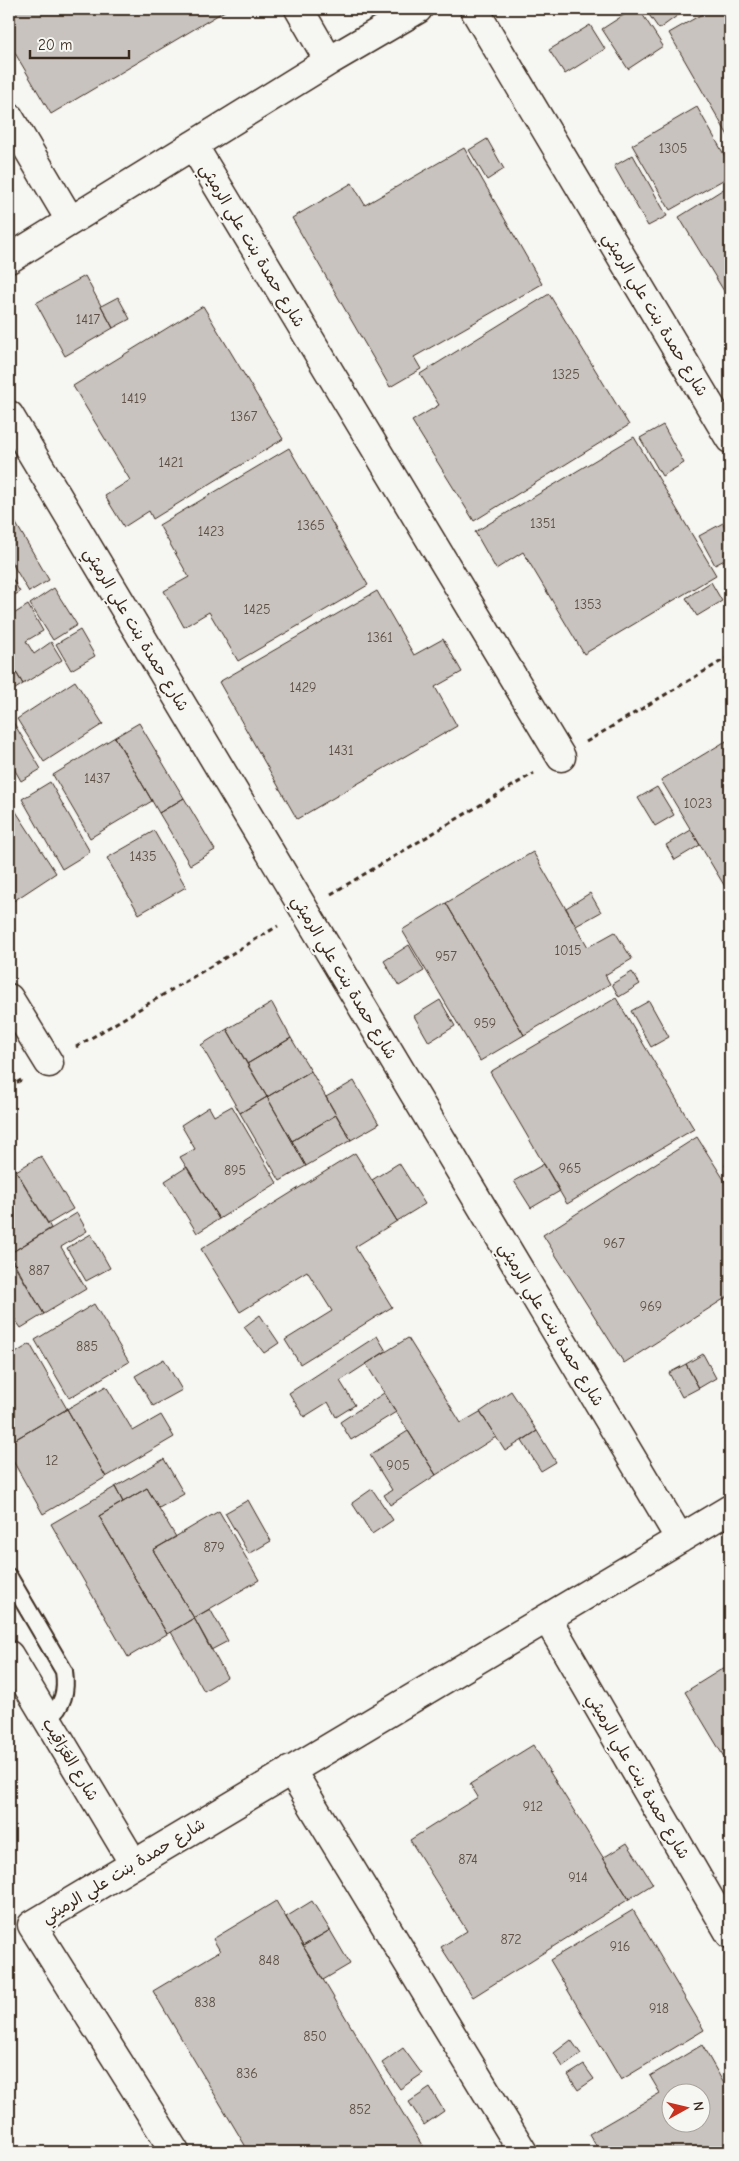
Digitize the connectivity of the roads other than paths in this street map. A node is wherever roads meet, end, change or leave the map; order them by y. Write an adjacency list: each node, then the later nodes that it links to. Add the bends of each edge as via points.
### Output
1 (299, 9): 4 (street)
2 (418, 9): 4 (street, شارع حمدة بنت علي الرميثي)
3 (474, 9): 10 (street, شارع حمدة بنت علي الرميثي)
4 (329, 61): 6 (street, شارع حمدة بنت علي الرميثي)
5 (9, 117): 7 (street)
6 (193, 145): 7 (street, شارع حمدة بنت علي الرميثي); 11 (street, شارع حمدة بنت علي الرميثي)
7 (70, 220): 8 (street, شارع حمدة بنت علي الرميثي)
8 (9, 258)
9 (9, 415): 15 (street, شارع حمدة بنت علي الرميثي)
10 (730, 439)
11 (561, 757)
12 (9, 998): 13 (street)
13 (49, 1063)
14 (730, 1509): 15 (street, شارع حمدة بنت علي الرميثي)
15 (680, 1539): 17 (street, شارع حمدة بنت علي الرميثي)
16 (9, 1577): 19 (lane, via 64,1671 64,1698)
17 (548, 1618): 20 (street, شارع حمدة بنت علي الرميثي); 22 (street, شارع حمدة بنت علي الرميثي)
18 (9, 1655): 19 (street, شارع العَرَاقِيب)
19 (48, 1720): 21 (street, شارع العَرَاقِيب)
20 (291, 1770): 21 (street, شارع حمدة بنت علي الرميثي); 24 (street)
21 (134, 1864): 23 (street, شارع حمدة بنت علي الرميثي, via 32,1924)
22 (730, 1934)
23 (175, 2152)
24 (523, 2152)

